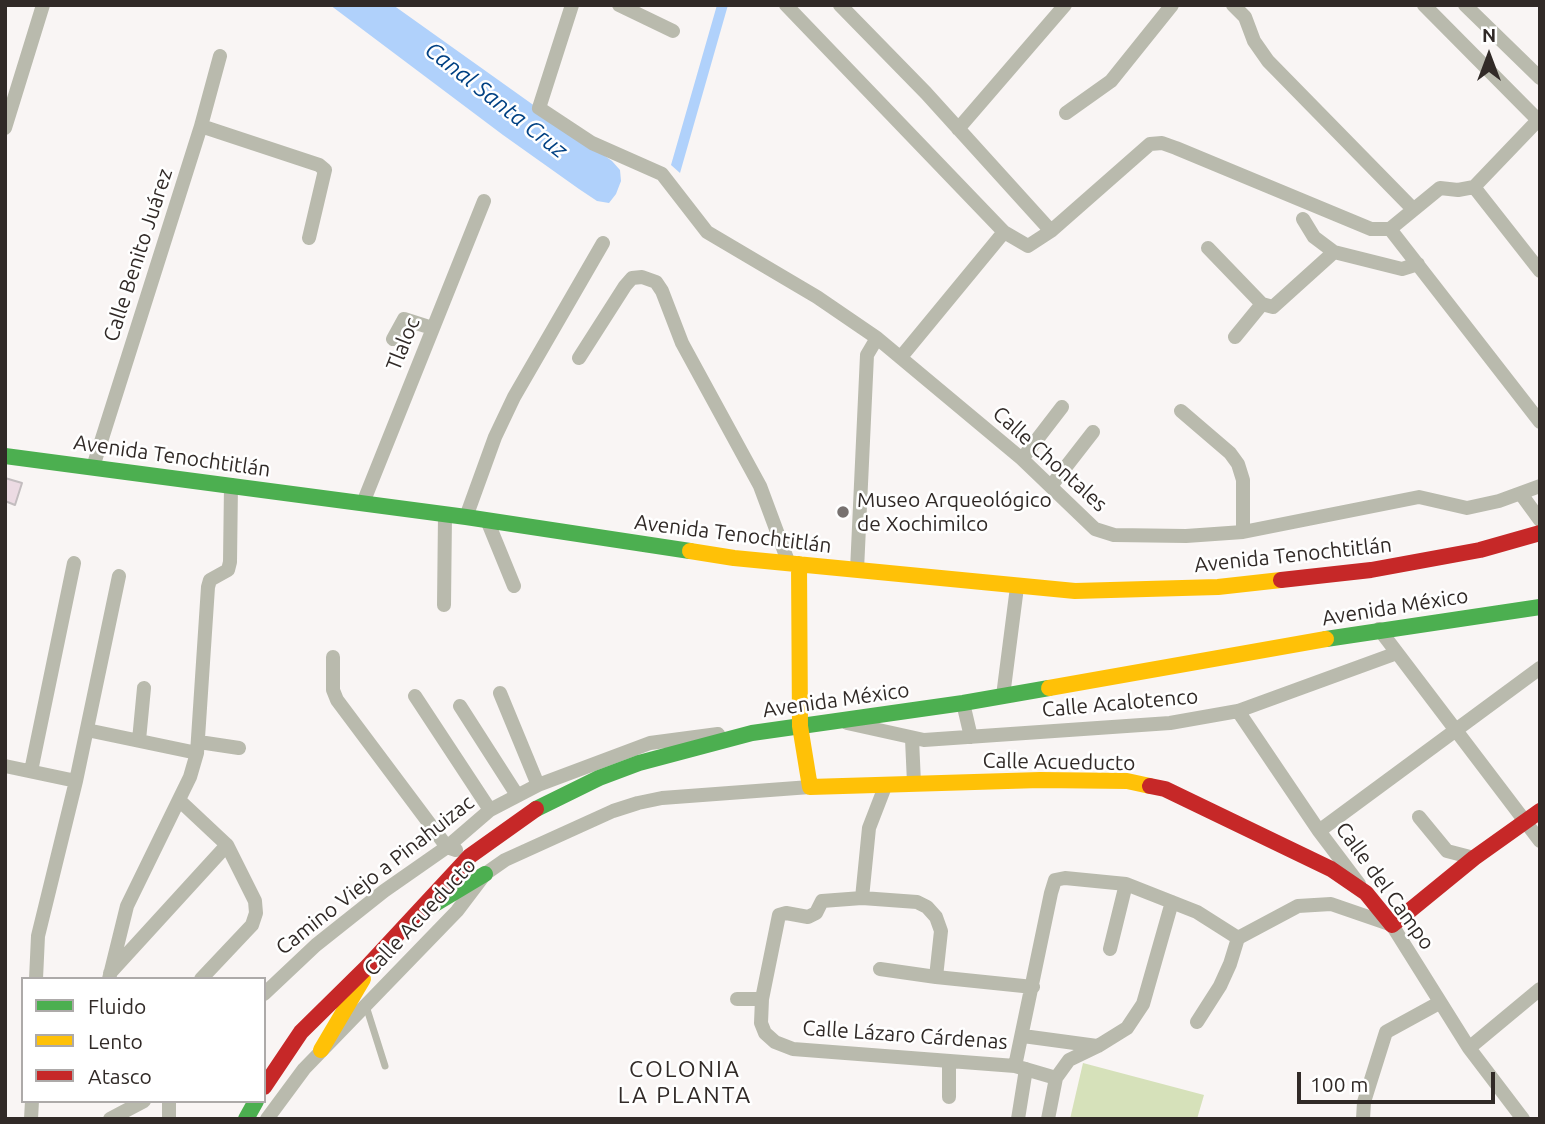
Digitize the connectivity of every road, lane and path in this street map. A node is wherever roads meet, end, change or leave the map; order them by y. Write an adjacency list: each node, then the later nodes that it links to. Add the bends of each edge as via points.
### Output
1 (43, 5): 17 (street)
2 (619, 5): 11 (street)
3 (786, 5): 25 (street)
4 (1065, 5): 18 (street)
5 (1172, 5): 14 (street, via 1111,81)
6 (1233, 5): 21 (street, via 1245,17 1268,61)
7 (1424, 5): 15 (street)
8 (1467, 6): 13 (street)
9 (845, 7): 18 (street)
10 (571, 10): 35 (street, Calle Chontales, via 539,108 592,143 662,174 707,232)
11 (673, 31)
12 (220, 56): 16 (street, Calle Benito Juárez)
13 (1540, 78)
14 (1066, 113)
15 (1539, 119): 19 (street)
16 (201, 126): 26 (street, via 326,170); 45 (street, Calle Benito Juárez)
17 (5, 128)
18 (958, 129): 24 (street)
19 (1474, 187): 21 (street, via 1440,188); 31 (street)
20 (484, 201): 33 (street, Tlaloc)
21 (1413, 209): 23 (street)
22 (1303, 219): 29 (street, via 1314,237)
23 (1391, 229): 24 (street, via 1371,229 1162,143 1150,144); 30 (street)
24 (1051, 231): 25 (street, via 1028,246)
25 (1004, 232): 37 (street)
26 (309, 237)
27 (603, 243): 52 (street, via 514,397)
28 (1208, 248): 32 (street)
29 (1334, 252): 30 (street, via 1402,269); 32 (street, via 1273,307)
30 (1418, 264): 41 (street)
31 (1540, 270)
32 (1262, 304): 34 (street)
33 (432, 328): 36 (street, via 404,319); 50 (street, Tlaloc)
34 (1235, 337)
35 (877, 338): 37 (street, Calle Chontales); 59 (street, via 867,355)
36 (393, 339)
37 (901, 357): 44 (street, Calle Chontales)
38 (579, 358): 58 (street, via 632,278 656,282 682,343 760,486)
39 (1062, 407): 44 (street)
40 (1181, 411): 55 (street, via 1238,464 1243,480)
41 (1540, 422)
42 (1093, 432): 47 (street)
43 (5, 456): 45 (main road, Avenida Tenochtitlán)
44 (1022, 459): 47 (street, Calle Chontales)
45 (93, 467): 46 (main road, Avenida Tenochtitlán)
46 (231, 485): 50 (main road, Avenida Tenochtitlán); 84 (street, via 230,562 228,570 210,580 208,587)
47 (1051, 486): 55 (street, Calle Chontales, via 1095,529 1114,536)
48 (1540, 486): 49 (street, Calle Chontales)
49 (1521, 494): 54 (street); 55 (street, Calle Chontales, via 1467,508 1419,497)
50 (363, 503): 51 (main road, Avenida Tenochtitlán)
51 (446, 515): 52 (main road, Avenida Tenochtitlán); 63 (street)
52 (466, 517): 53 (main road, Avenida Tenochtitlán)
53 (487, 520): 58 (main road, Avenida Tenochtitlán); 61 (street)
54 (1540, 520)
55 (1243, 532)
56 (1540, 533): 62 (main road, Avenida Tenochtitlán, via 1480,550 1371,570 1232,585 1075,591)
57 (74, 563): 87 (street)
58 (794, 564): 59 (main road, Avenida Tenochtitlán); 77 (main road)
59 (858, 570): 62 (main road, Avenida Tenochtitlán)
60 (119, 576): 78 (street)
61 (514, 586)
62 (1017, 587): 72 (street)
63 (444, 605)
64 (1540, 607): 65 (main road, Avenida México)
65 (1379, 629): 66 (street); 72 (main road, Avenida México)
66 (1396, 653): 75 (street, Calle Acalotenco); 79 (street)
67 (333, 657): 102 (street, via 337,700)
68 (1540, 668): 79 (street)
69 (144, 688): 83 (street)
70 (500, 693): 91 (street)
71 (415, 696): 95 (street)
72 (1003, 696): 73 (main road, Avenida México)
73 (963, 703): 76 (main road, Avenida México); 81 (street)
74 (460, 706): 93 (street)
75 (1238, 711): 81 (street, Calle Acalotenco, via 1170,723); 99 (street, Calle del Campo)
76 (839, 721): 77 (main road, Avenida México); 82 (street, Calle Acalotenco)
77 (800, 726): 80 (main road, Avenida México); 92 (main road)
78 (87, 730): 83 (street); 88 (street)
79 (1456, 730): 98 (street); 99 (street)
80 (752, 733): 91 (street, Camino Viejo a Pinahuizac, via 650,743); 103 (main road, Avenida México, via 599,778 526,815)
81 (971, 737): 82 (street, Calle Acalotenco)
82 (912, 739): 89 (street)
83 (139, 740): 84 (street)
84 (198, 748): 85 (street); 94 (street)
85 (239, 748)
86 (5, 766): 87 (street)
87 (31, 771): 88 (street)
88 (76, 781): 117 (street, via 38,936)
89 (914, 783): 90 (main road, Calle Acueducto); 107 (main road, Calle Acueducto, via 1115,781 1165,789 1294,849)
90 (886, 784): 92 (main road, Calle Acueducto); 108 (street, via 869,828)
91 (538, 785): 93 (street, Camino Viejo a Pinahuizac)
92 (810, 787): 105 (street, Calle Acueducto, via 638,803 527,849)
93 (517, 795): 95 (street, Camino Viejo a Pinahuizac)
94 (178, 800): 101 (street); 116 (street, via 127,906)
95 (489, 810): 102 (street, Camino Viejo a Pinahuizac)
96 (1540, 811): 98 (main road)
97 (1419, 817): 104 (street, via 1447,851)
98 (1525, 820): 100 (street); 104 (main road)
99 (1319, 831): 107 (street, Calle del Campo)
100 (1540, 841)
101 (227, 845): 116 (street); 118 (street, via 256,913 252,925)
102 (447, 847): 103 (street); 122 (street, Camino Viejo a Pinahuizac, via 316,945)
103 (470, 856): 110 (main road, Avenida México)
104 (1474, 858): 111 (main road)
105 (485, 874): 110 (main road); 126 (street, Calle Acueducto, via 457,911)
106 (1126, 884): 109 (street, Calle Lázaro Cárdenas); 113 (street); 120 (street, Calle Lázaro Cárdenas, via 1055,880)
107 (1366, 893): 111 (main road, Calle del Campo)
108 (862, 898): 119 (street, via 917,902 927,907 941,931); 125 (street, via 822,901 808,917 779,915)
109 (1172, 902): 112 (street, Calle Lázaro Cárdenas); 129 (street, via 1143,1004 1127,1028)
110 (414, 916): 114 (main road, Avenida México)
111 (1392, 925): 112 (street, via 1331,904 1311,904 1298,906); 124 (street, Calle del Campo)
112 (1238, 938): 127 (street, via 1220,986)
113 (1110, 949)
114 (368, 967): 131 (main road); 136 (main road, Avenida México, via 301,1032)
115 (880, 969): 119 (street)
116 (109, 976)
117 (36, 977)
118 (203, 977)
119 (936, 977): 120 (street)
120 (1033, 987): 128 (street, Calle Lázaro Cárdenas)
121 (1540, 989): 130 (street)
122 (266, 992)
123 (737, 999): 125 (street)
124 (1439, 1003): 130 (street, Calle del Campo); 145 (street, via 1386,1032)
125 (761, 1004): 132 (street, Calle Lázaro Cárdenas, via 765,1033 793,1049)
126 (365, 1005): 131 (street, Calle Acueducto); 133 (lane)
127 (1197, 1021)
128 (1023, 1036): 129 (street); 134 (street, Calle Lázaro Cárdenas)
129 (1098, 1046): 135 (street, via 1069,1060)
130 (1469, 1048): 146 (street, Calle del Campo)
131 (321, 1050): 142 (street, Calle Acueducto)
132 (949, 1063): 134 (street, Calle Lázaro Cárdenas); 137 (street)
133 (384, 1066)
134 (1020, 1068): 135 (street); 143 (street)
135 (1056, 1078): 144 (street)
136 (266, 1084)
137 (950, 1097)
138 (140, 1103): 140 (street)
139 (255, 1103): 141 (main road)
140 (110, 1119)
141 (246, 1119)
142 (267, 1119)
143 (1018, 1119)
144 (1048, 1119)
145 (1363, 1119)
146 (1523, 1119)

